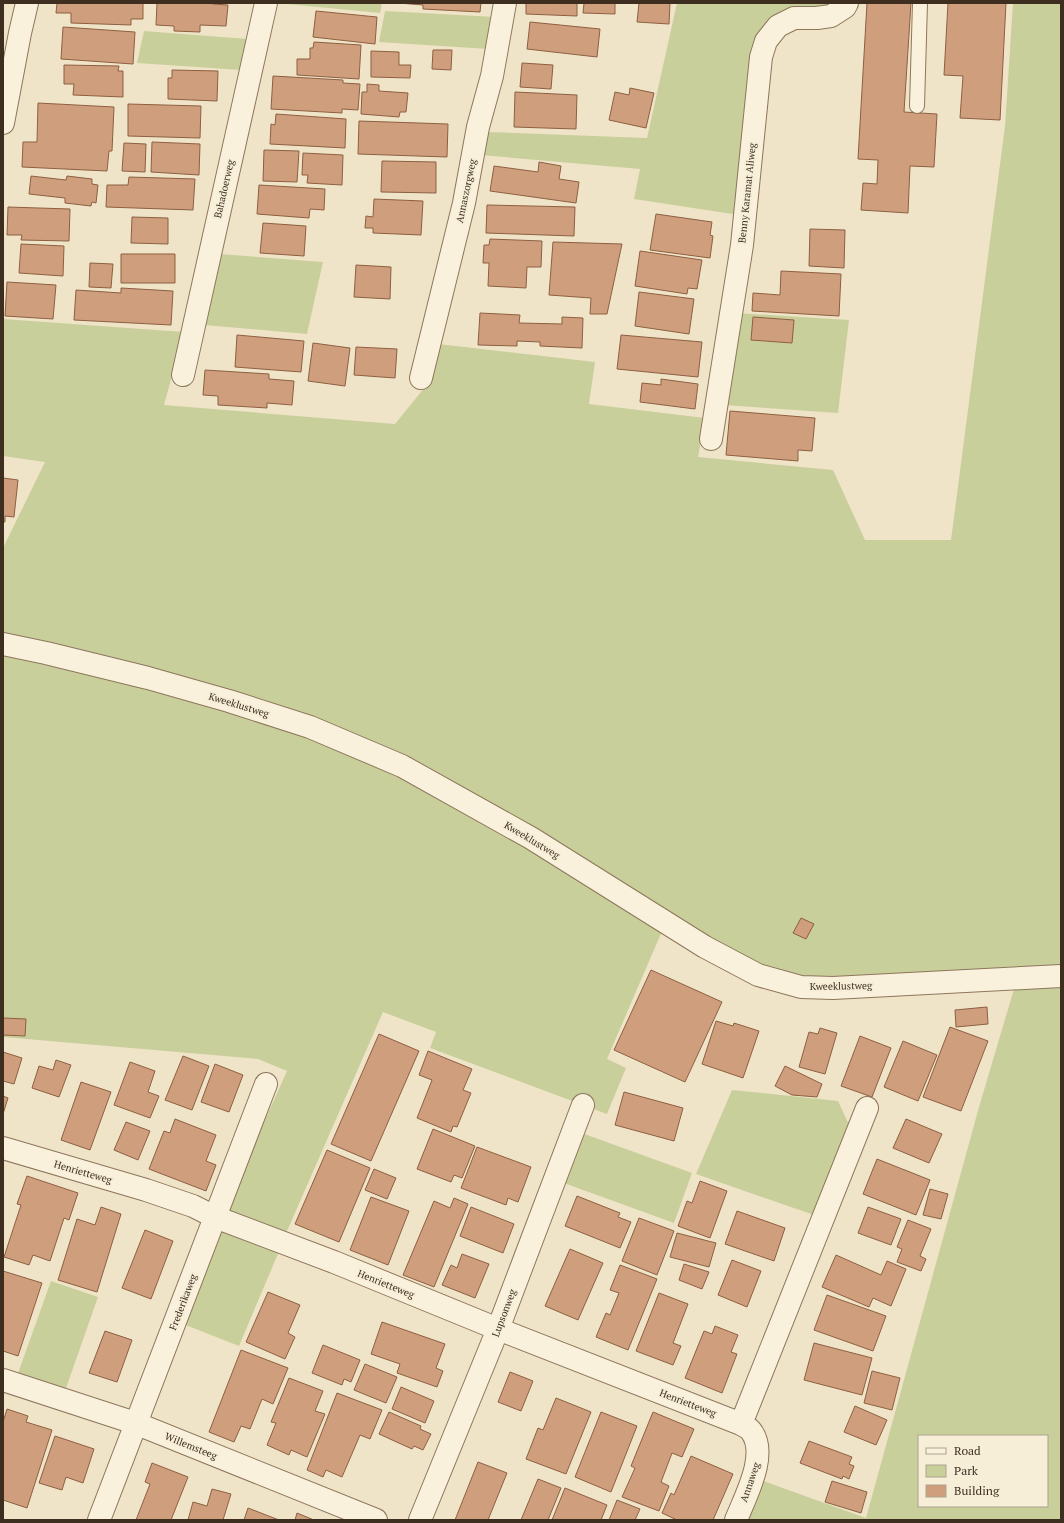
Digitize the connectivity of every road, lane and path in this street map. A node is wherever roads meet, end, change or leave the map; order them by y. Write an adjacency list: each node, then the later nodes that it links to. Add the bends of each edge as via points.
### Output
1 (27, 3): 7 (street)
2 (266, 3): 8 (street, Bahadoerweg)
3 (505, 3): 9 (street, Annaszorgweg, via 464,202)
4 (847, 3): 10 (street, Benny Karamat Aliweg, via 831,16 794,18 778,26 766,41 761,57 742,245)
5 (920, 3): 6 (lane)
6 (917, 106)
7 (3, 123)
8 (183, 375)
9 (421, 378)
10 (711, 439)
11 (3, 644): 12 (street, Kweeklustweg, via 229,701 310,727 402,766 531,838 704,947 758,975 801,987 833,988)
12 (1061, 976)
13 (266, 1084): 17 (street, Frederikaweg)
14 (583, 1105): 18 (street, Lupsonweg)
15 (867, 1108): 21 (street)
16 (3, 1148): 17 (street, Henrietteweg, via 146,1190 193,1206)
17 (215, 1217): 18 (street, Henrietteweg); 20 (street, Frederikaweg)
18 (498, 1329): 21 (street, Henrietteweg); 25 (street, Lupsonweg)
19 (3, 1380): 20 (street, Willemsteeg)
20 (135, 1423): 23 (street, Frederikaweg); 24 (street, Willemsteeg)
21 (741, 1424): 22 (street, Henrietteweg, via 751,1430)
22 (756, 1443): 26 (street, Annaweg, via 758,1457)
23 (99, 1520)
24 (376, 1520)
25 (420, 1520)
26 (736, 1520)

